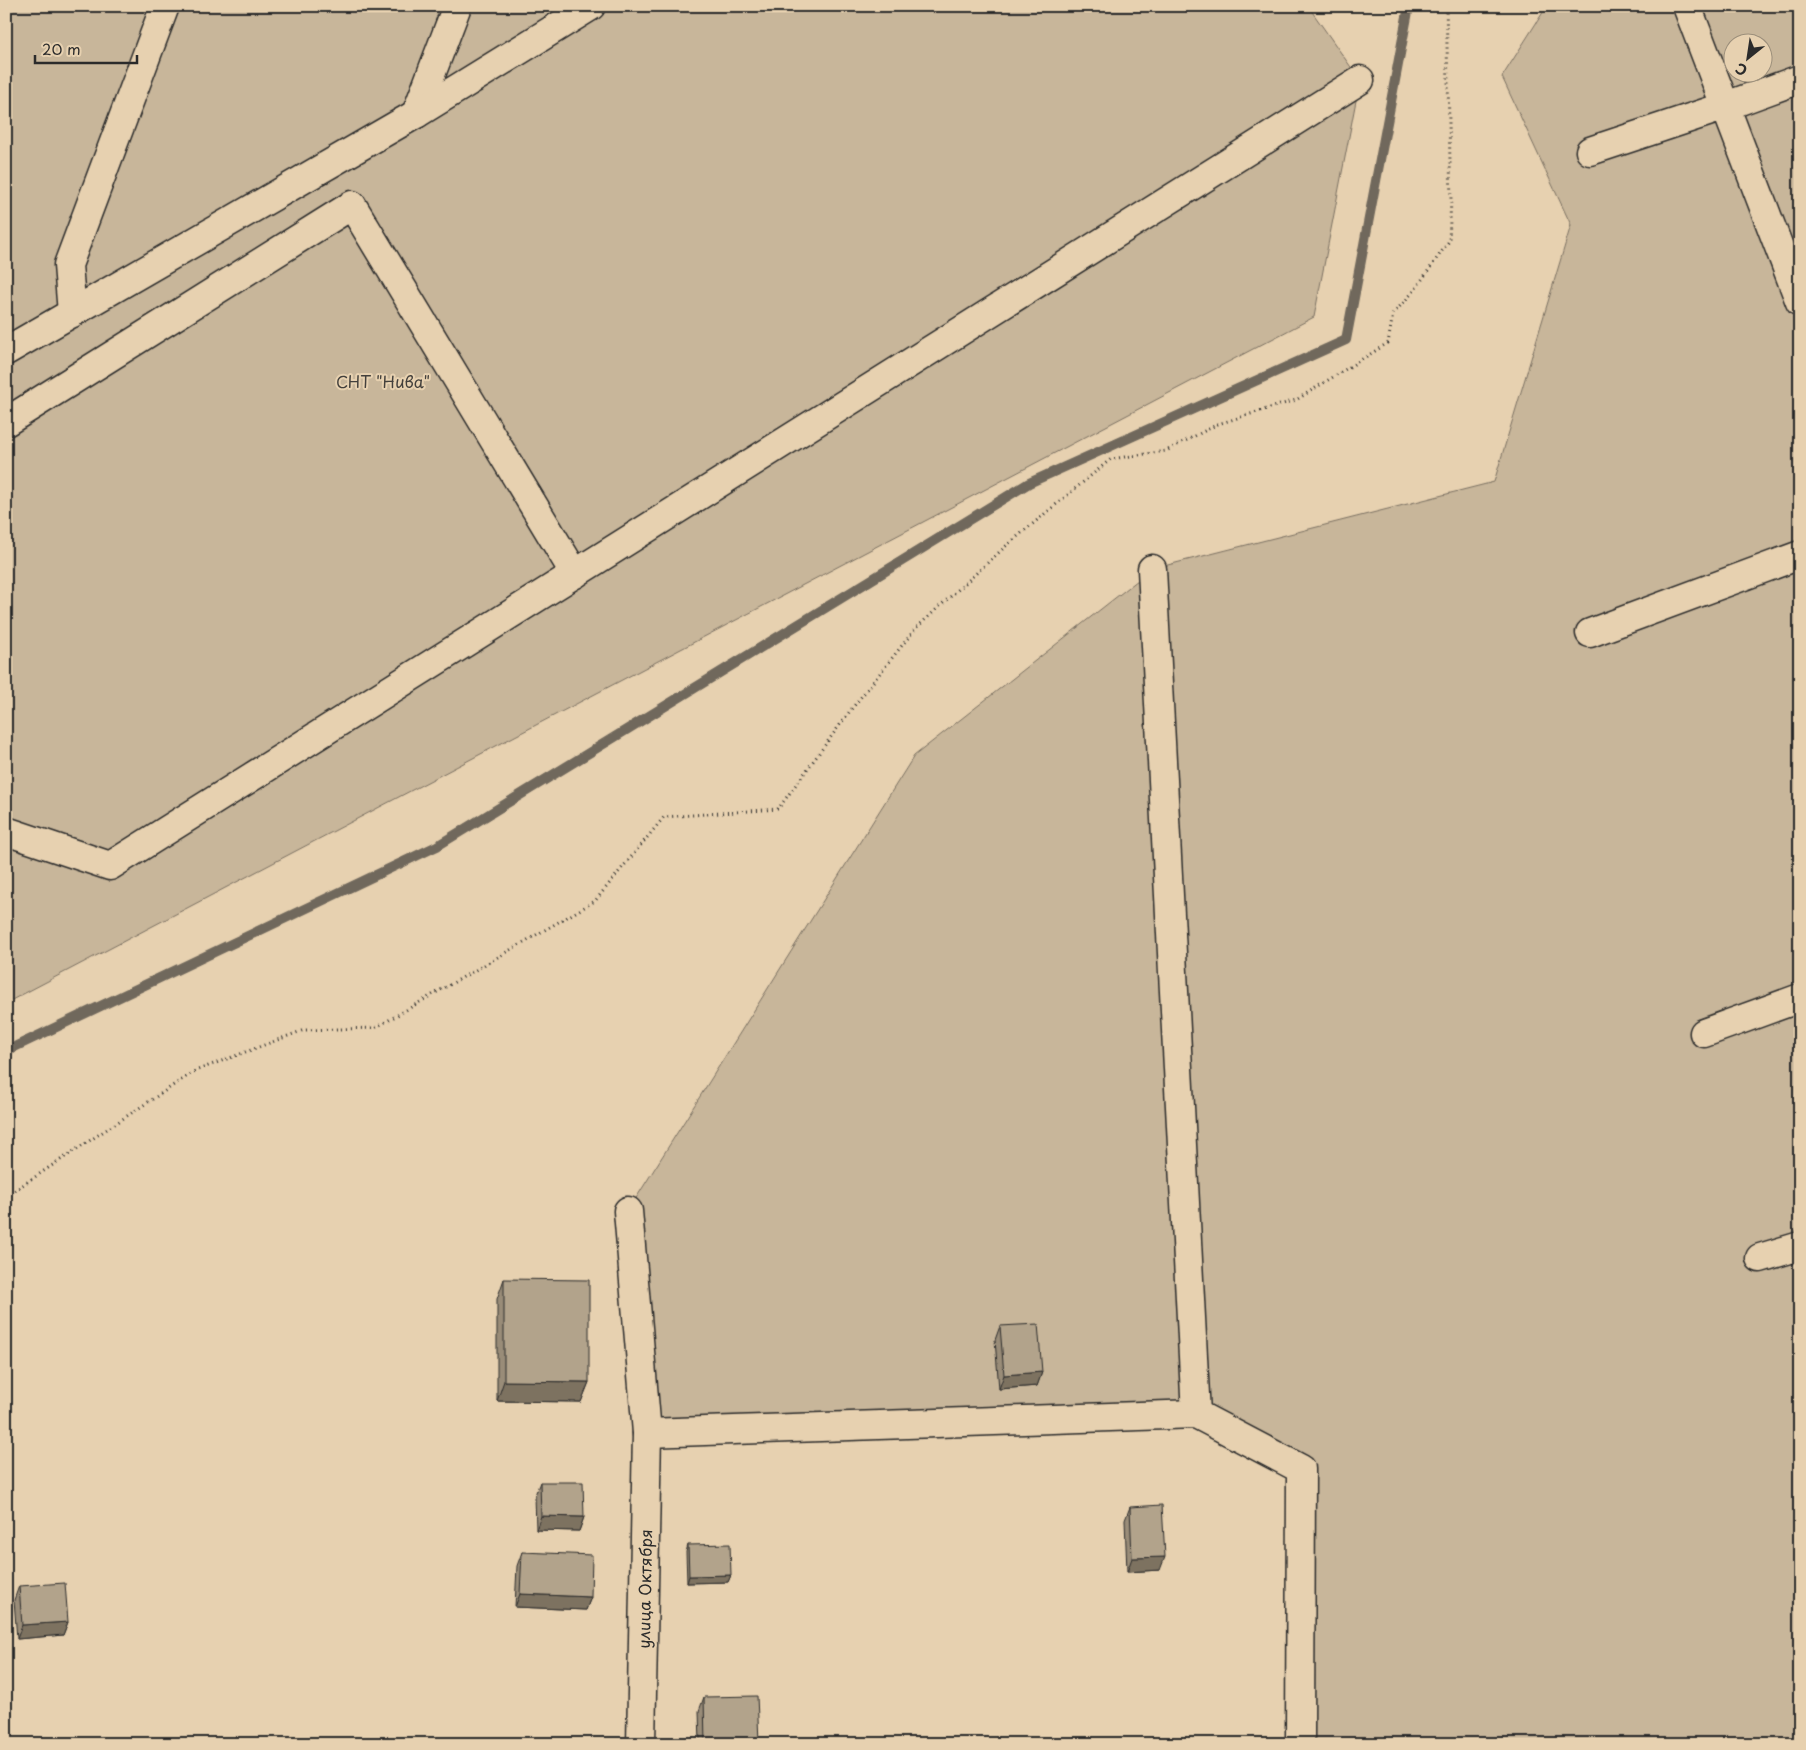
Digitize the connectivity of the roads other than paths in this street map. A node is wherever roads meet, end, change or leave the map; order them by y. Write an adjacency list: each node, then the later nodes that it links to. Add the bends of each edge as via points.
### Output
1 (165, 6): 11 (street, via 68,265)
2 (457, 6): 8 (street)
3 (591, 6): 8 (street)
4 (1687, 6): 7 (street)
5 (1800, 79): 7 (street)
6 (1360, 80): 16 (street)
7 (1726, 106): 9 (street); 10 (street)
8 (416, 114): 11 (street)
9 (1590, 151)
10 (1799, 297)
11 (72, 313): 12 (street)
12 (6, 351)
13 (6, 422): 16 (street, via 352,205)
14 (1800, 555): 17 (street)
15 (1152, 569): 24 (street)
16 (575, 574): 18 (street, via 110,866)
17 (1590, 634)
18 (6, 831)
19 (1800, 998): 20 (street)
20 (1704, 1033)
21 (628, 1211): 25 (street, улица Октября)
22 (1800, 1246): 23 (street)
23 (1760, 1258)
24 (1196, 1414): 25 (street); 27 (street, via 1300,1469)
25 (647, 1433): 26 (street, улица Октября)
26 (641, 1744)
27 (1300, 1744)

